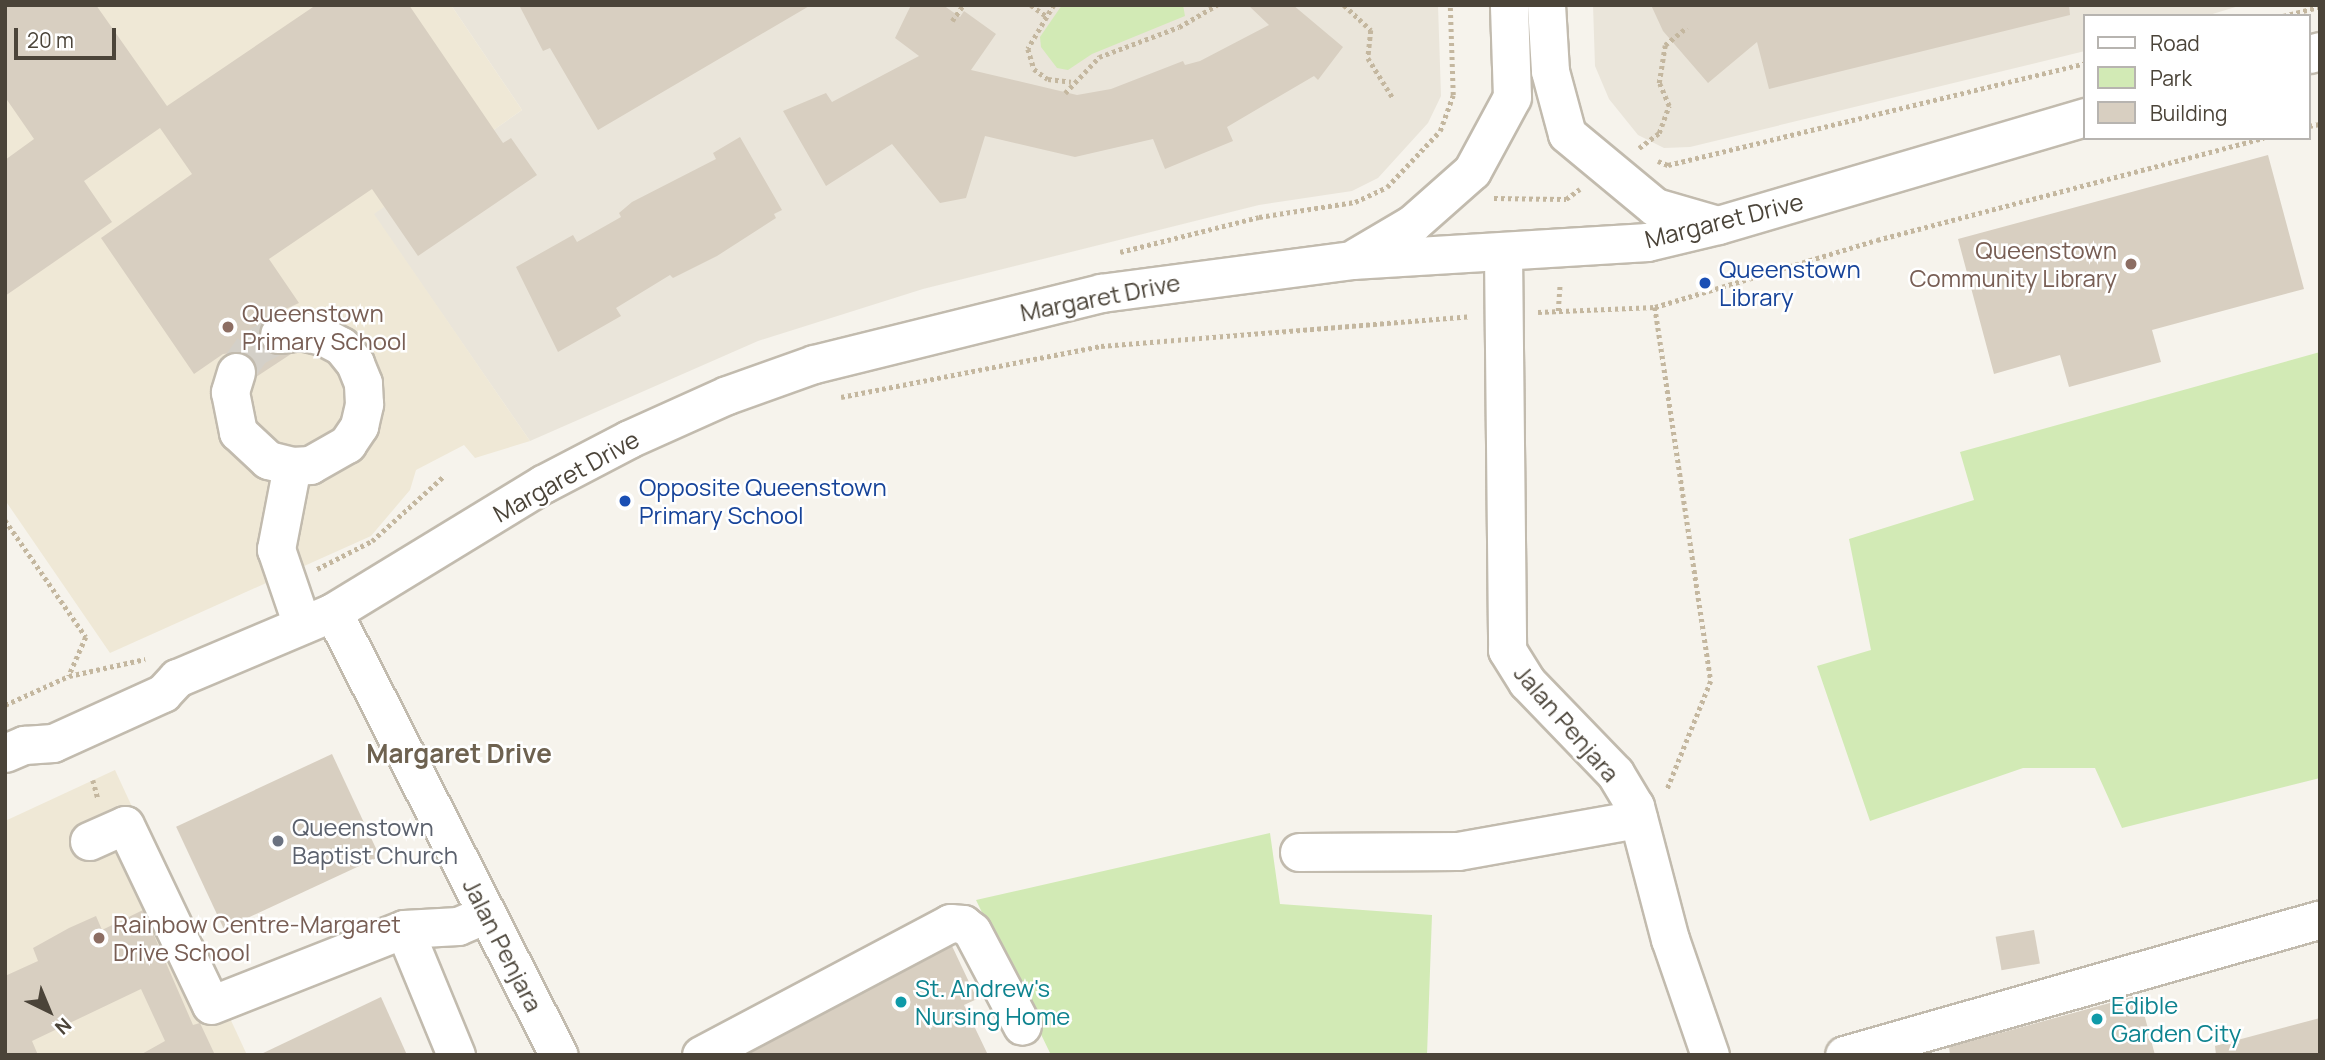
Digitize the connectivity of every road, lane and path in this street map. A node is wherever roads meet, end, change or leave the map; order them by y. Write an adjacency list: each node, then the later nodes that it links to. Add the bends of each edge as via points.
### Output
1 (963, 5): 12 (path)
2 (1031, 5): 11 (path)
3 (1054, 5): 11 (path)
4 (1217, 5): 15 (path, via 1179,27 1099,57)
5 (1343, 5): 17 (path, via 1371,30 1368,58)
6 (1450, 5): 20 (path, via 1453,95 1440,131 1411,166)
7 (1509, 5): 20 (street, via 1512,97 1472,171)
8 (1546, 5): 19 (street, via 1550,71 1567,134)
9 (2320, 7): 10 (path)
10 (2291, 14)
11 (1046, 16): 15 (path, via 1028,49 1034,69 1048,79)
12 (952, 21)
13 (1687, 27): 14 (path, via 1665,45 1659,83 1670,106 1659,133 1634,153 1668,165)
14 (2084, 63)
15 (1071, 82): 16 (path)
16 (1065, 93)
17 (1393, 98)
18 (2084, 117): 21 (street, Margaret Drive)
19 (1608, 171): 20 (path, via 1566,199); 21 (street, via 1655,207)
20 (1444, 196): 23 (street, via 1412,224)
21 (1718, 225): 22 (street, Margaret Drive, via 1647,242)
22 (1503, 252): 23 (street, Margaret Drive); 34 (street, Jalan Penjara, via 1507,650 1521,675 1615,773)
23 (1352, 260): 31 (street, Margaret Drive, via 1101,293 814,364 727,395 629,439 543,484)
24 (1655, 307): 34 (path, via 1711,681 1662,802)
25 (279, 334): 27 (street, via 301,331 341,346 363,383 359,426 347,443 330,457)
26 (236, 372): 27 (street, via 230,392 238,432 268,460)
27 (292, 466): 30 (street, Jalan Penjara, via 276,550)
28 (444, 476): 30 (path, via 372,541)
29 (5, 520): 32 (path, via 86,637)
30 (285, 585): 31 (street, Jalan Penjara)
31 (317, 618): 33 (street, Margaret Drive, via 177,678 155,675 70,711 46,722); 37 (street, Jalan Penjara)
32 (69, 676)
33 (14, 749)
34 (1640, 828): 36 (street, via 1458,851); 44 (street, Jalan Penjara, via 1670,939)
35 (89, 841): 39 (street, via 125,825 211,1005)
36 (1299, 852)
37 (486, 914): 39 (street, via 458,926); 42 (street, Jalan Penjara)
38 (2320, 919): 45 (street)
39 (404, 929): 41 (street)
40 (1022, 1026): 43 (street, via 972,931 963,924 950,923)
41 (456, 1055)
42 (559, 1055)
43 (701, 1055)
44 (1710, 1055)
45 (1843, 1055)

